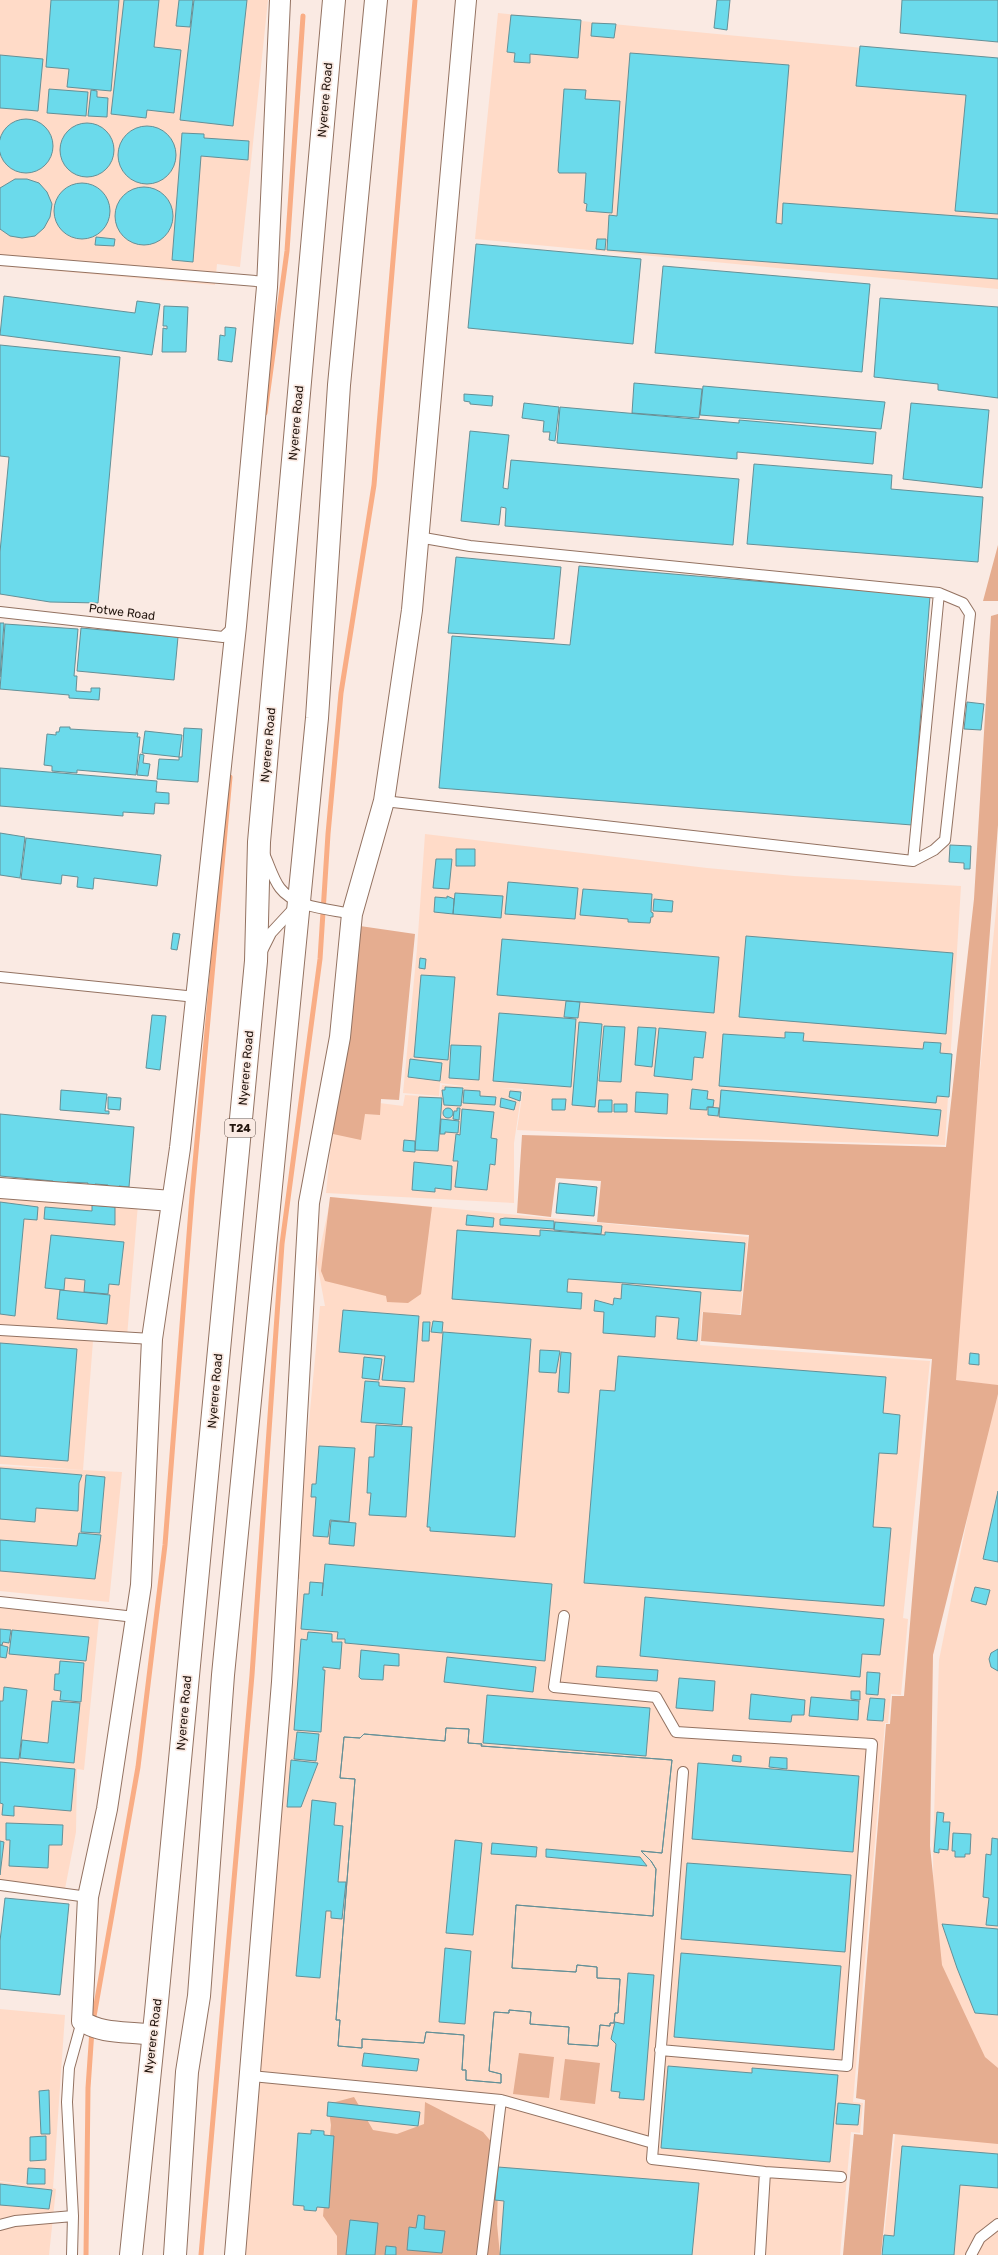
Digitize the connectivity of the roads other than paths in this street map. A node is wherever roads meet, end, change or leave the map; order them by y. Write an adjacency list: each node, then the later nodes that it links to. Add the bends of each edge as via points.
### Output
1 (280, 0): 6 (street)
2 (334, 0): 12 (highway, Nyerere Road / T24)
3 (376, 0): 14 (highway, via 339,385 317,718)
4 (466, 0): 7 (street)
5 (0, 260): 6 (lane)
6 (267, 282): 10 (street)
7 (418, 537): 8 (lane, via 470,546); 11 (street, via 412,610)
8 (939, 593): 13 (lane); 13 (lane, via 964,603 970,614 946,840 934,850)
9 (0, 612): 10 (lane, Potwe Road, via 223,637)
10 (236, 626): 18 (street)
11 (384, 801): 13 (lane); 15 (street)
12 (259, 842): 14 (lane, via 280,888); 16 (highway, Nyerere Road / T24)
13 (912, 861)
14 (300, 903): 15 (lane); 16 (lane, via 271,933); 42 (highway, via 292,962 222,1675 199,1996 187,2072)
15 (352, 914): 32 (street, via 340,1037 309,1203 282,1682)
16 (256, 961): 30 (highway, Nyerere Road / T24)
17 (0, 977): 18 (lane)
18 (196, 997): 20 (street)
19 (0, 1188): 20 (street)
20 (172, 1201): 22 (street)
21 (0, 1330): 22 (lane)
22 (152, 1339): 25 (street, via 141,1585)
23 (0, 1602): 25 (lane)
24 (564, 1616): 31 (lane, via 554,1687 656,1697 676,1732 872,1744 846,2066)
25 (135, 1617): 28 (street, via 107,1809)
26 (683, 1772): 31 (lane)
27 (0, 1886): 28 (lane)
28 (88, 1897): 29 (street)
29 (82, 2021): 30 (street, via 92,2027 110,2031); 37 (lane, via 69,2068 67,2102)
30 (152, 2036): 41 (highway, Nyerere Road / T24)
31 (660, 2050): 34 (lane)
32 (250, 2076): 33 (lane); 43 (street)
33 (501, 2100): 34 (lane); 44 (lane)
34 (653, 2143): 35 (lane, via 652,2159)
35 (765, 2172): 36 (lane); 45 (lane)
36 (841, 2177)
37 (73, 2216): 39 (lane); 40 (lane)
38 (998, 2224): 46 (lane, via 980,2238)
39 (0, 2225)
40 (72, 2255)
41 (130, 2255)
42 (175, 2255)
43 (235, 2255)
44 (482, 2255)
45 (760, 2255)
46 (971, 2255)

